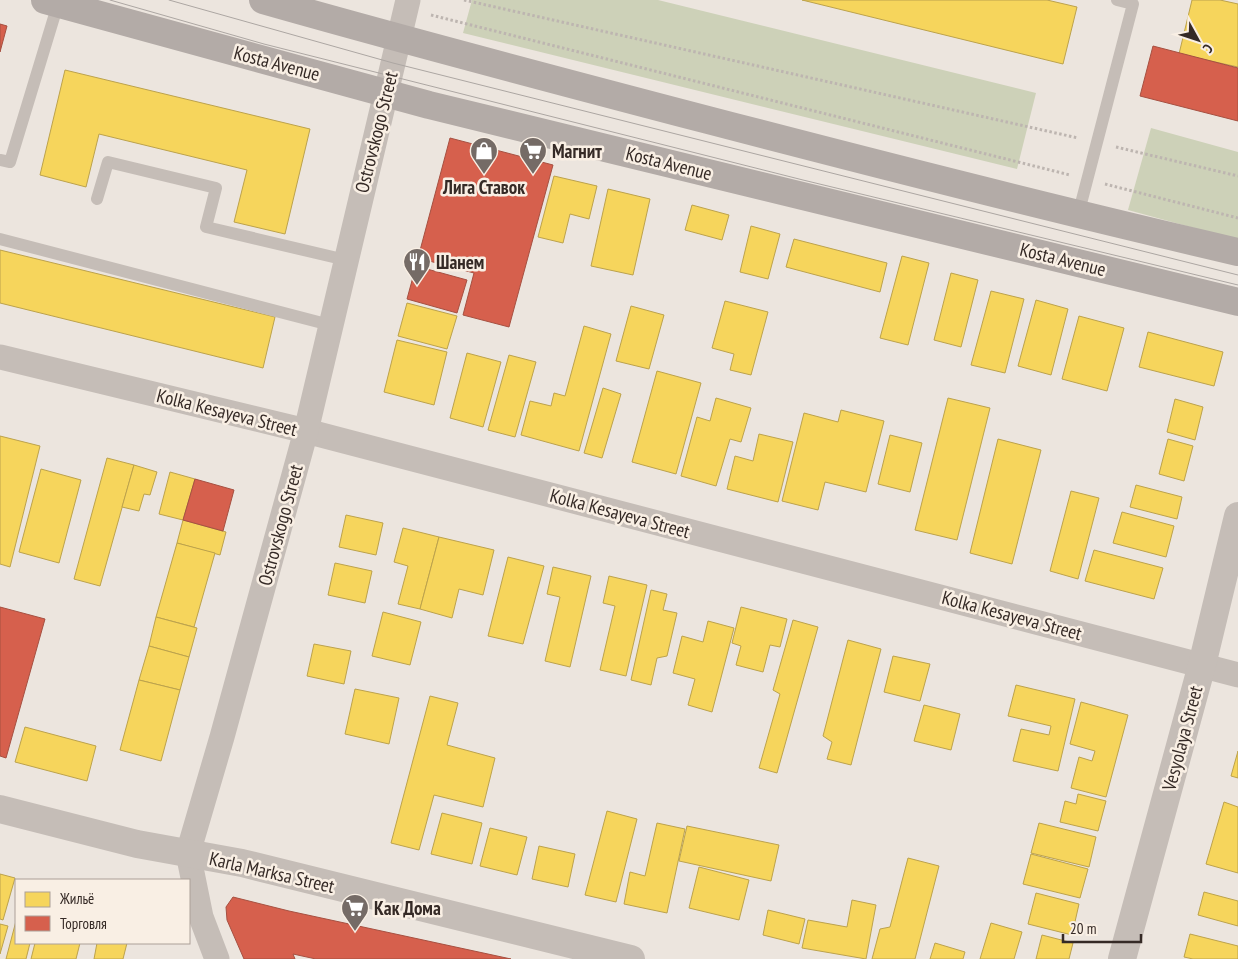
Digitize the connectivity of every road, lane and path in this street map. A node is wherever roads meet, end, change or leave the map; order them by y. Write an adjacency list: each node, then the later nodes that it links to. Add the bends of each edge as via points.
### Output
1 (263, 0): 7 (main road)
2 (464, 0): 9 (path)
3 (1117, 0): 5 (lane)
4 (51, 2): 8 (main road, Kosta Avenue); 10 (lane, via 10,162)
5 (1134, 2): 9 (lane)
6 (407, 5): 7 (street, Ostrovskogo Street); 12 (path)
7 (400, 39): 8 (street, Ostrovskogo Street); 14 (main road)
8 (385, 93): 18 (street, Ostrovskogo Street); 19 (main road, Kosta Avenue)
9 (1097, 143): 11 (path); 12 (lane)
10 (0, 160)
11 (1238, 176)
12 (1087, 179): 14 (lane); 15 (path)
13 (97, 199): 18 (lane, via 108,162 216,188 206,227)
14 (1078, 215): 17 (main road)
15 (1238, 218)
16 (0, 239): 20 (lane)
17 (1238, 252)
18 (346, 260): 20 (street, Ostrovskogo Street)
19 (1238, 302)
20 (330, 325): 22 (street, Ostrovskogo Street)
21 (0, 357): 22 (street, Kolka Kesayeva Street)
22 (306, 431): 24 (street, Kolka Kesayeva Street); 27 (street, Ostrovskogo Street)
23 (1238, 516): 24 (street, Vesyolaya Street)
24 (1202, 665): 25 (street, Kolka Kesayeva Street); 30 (street, Vesyolaya Street)
25 (1238, 675)
26 (0, 809): 27 (street, Karla Marksa Street, via 137,844)
27 (188, 853): 28 (street, Ostrovskogo Street, via 201,917); 29 (street, Karla Marksa Street, via 242,863)
28 (217, 959)
29 (631, 959)
30 (1122, 959)

